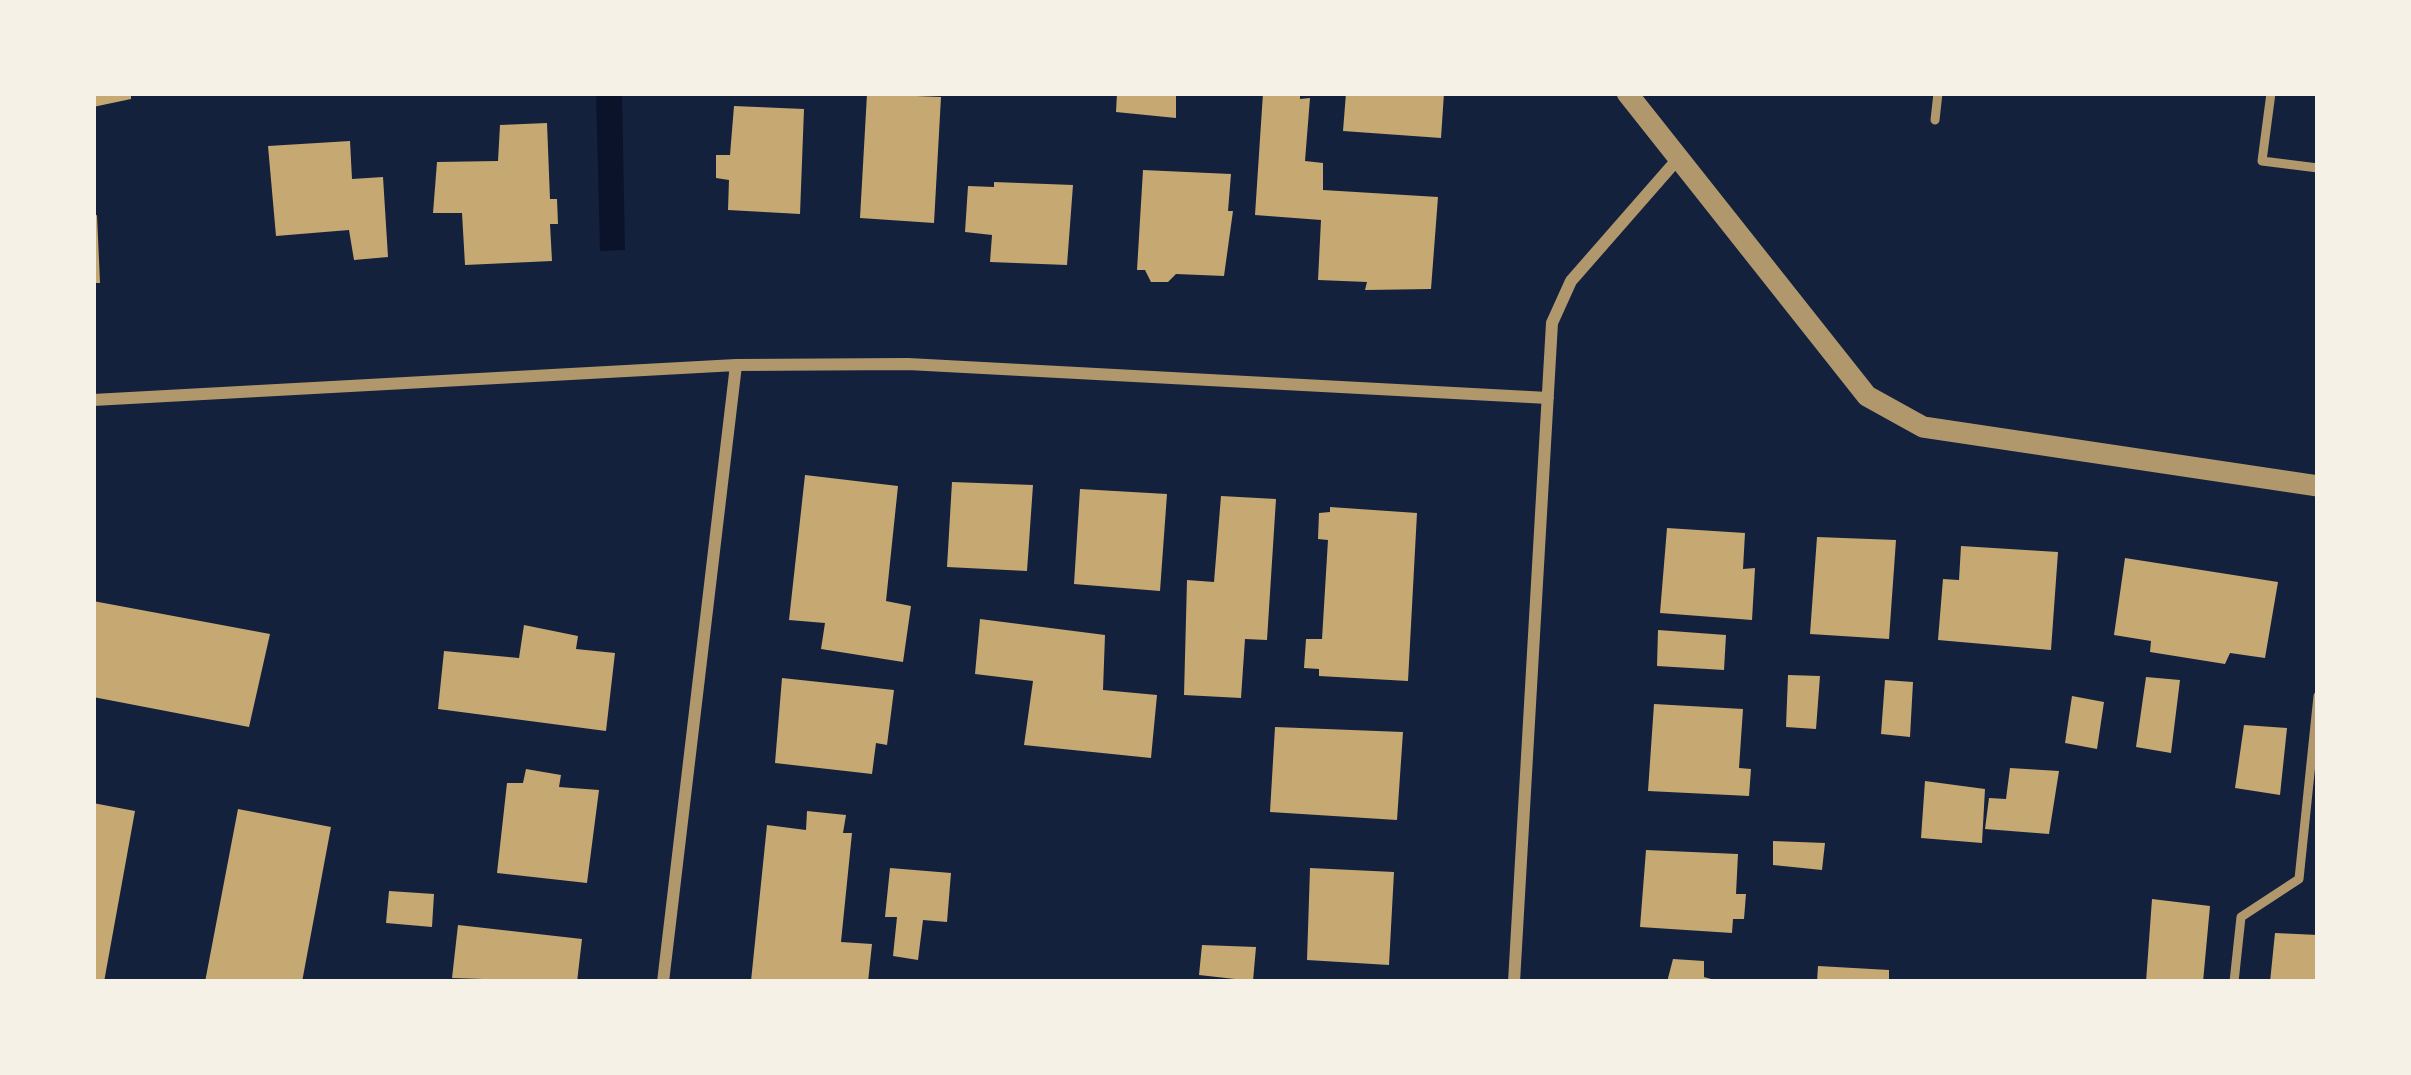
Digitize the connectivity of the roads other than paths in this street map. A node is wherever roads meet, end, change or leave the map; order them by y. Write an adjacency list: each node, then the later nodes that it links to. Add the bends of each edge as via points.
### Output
1 (1627, 93): 5 (street)
2 (1938, 93): 4 (lane)
3 (2271, 93): 6 (lane, via 2262,161)
4 (1935, 120)
5 (1676, 161): 8 (street, via 1570,281 1552,323); 10 (street, via 1867,396 1924,427)
6 (2318, 168)
7 (736, 365): 8 (street, via 908,364); 9 (street); 12 (street)
8 (1548, 398): 13 (street)
9 (93, 400)
10 (2318, 486)
11 (2318, 696): 14 (lane, via 2299,878 2241,917)
12 (663, 982)
13 (1514, 982)
14 (2234, 982)

